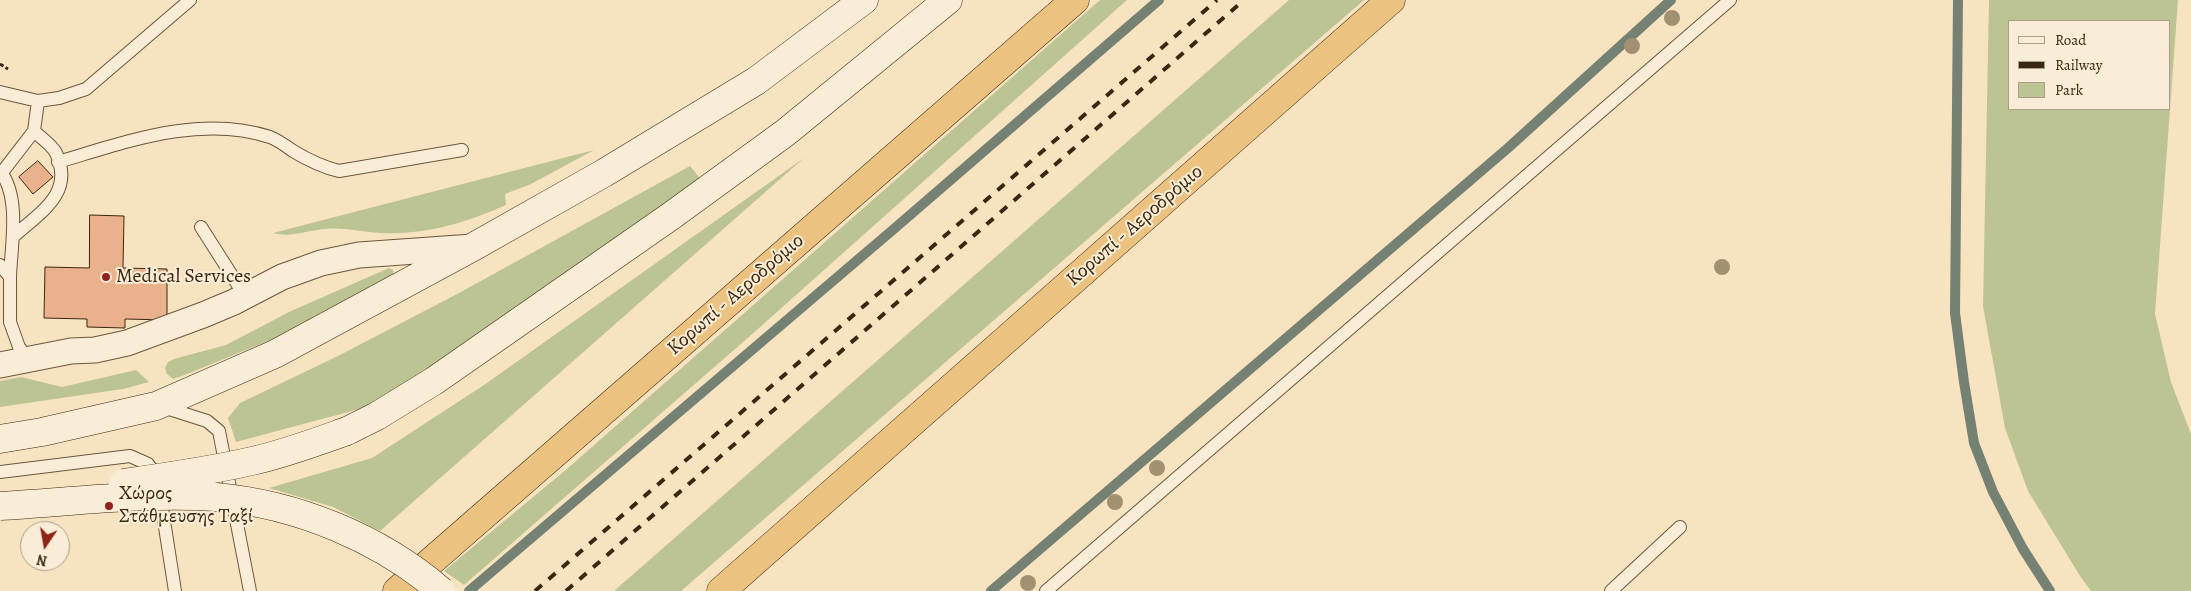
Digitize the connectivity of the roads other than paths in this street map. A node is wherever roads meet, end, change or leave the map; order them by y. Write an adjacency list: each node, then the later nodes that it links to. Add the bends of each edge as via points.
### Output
1 (190, 0): 8 (lane, via 86,89)
2 (864, 0): 15 (street, via 756,81)
3 (948, 0): 24 (street, bridge, via 785,133 672,216 434,381 377,416 300,448 216,469)
4 (1075, 0): 29 (highway, Κορωπί - Αεροδρόμιο)
5 (1391, 0): 31 (highway, Κορωπί - Αεροδρόμιο)
6 (1730, 0): 32 (lane)
7 (0, 92): 8 (lane)
8 (38, 102): 9 (lane)
9 (34, 131): 11 (lane, via 55,152); 12 (lane)
10 (462, 150): 11 (lane, via 338,171 324,167 272,138 220,128 148,136)
11 (58, 162): 14 (lane, via 62,186 56,197)
12 (1, 172): 14 (lane, via 10,194)
13 (201, 227): 18 (lane)
14 (13, 237): 17 (lane)
15 (473, 247): 18 (street, via 359,255 321,263 282,277); 21 (street, via 275,354)
16 (0, 264): 17 (lane)
17 (10, 277): 19 (lane, via 10,322 19,347)
18 (245, 296): 19 (street, via 127,343)
19 (28, 359): 20 (street)
20 (0, 365)
21 (156, 406): 22 (street); 28 (lane, via 207,421 219,431)
22 (0, 439)
23 (0, 472): 27 (lane, via 130,456 148,464 157,476)
24 (0, 502)
25 (0, 506): 30 (street, bridge, via 154,497 217,497 272,507 327,523 378,547)
26 (1680, 527): 33 (lane)
27 (174, 591)
28 (250, 591)
29 (397, 591)
30 (441, 591)
31 (721, 591)
32 (1046, 591)
33 (1611, 591)

